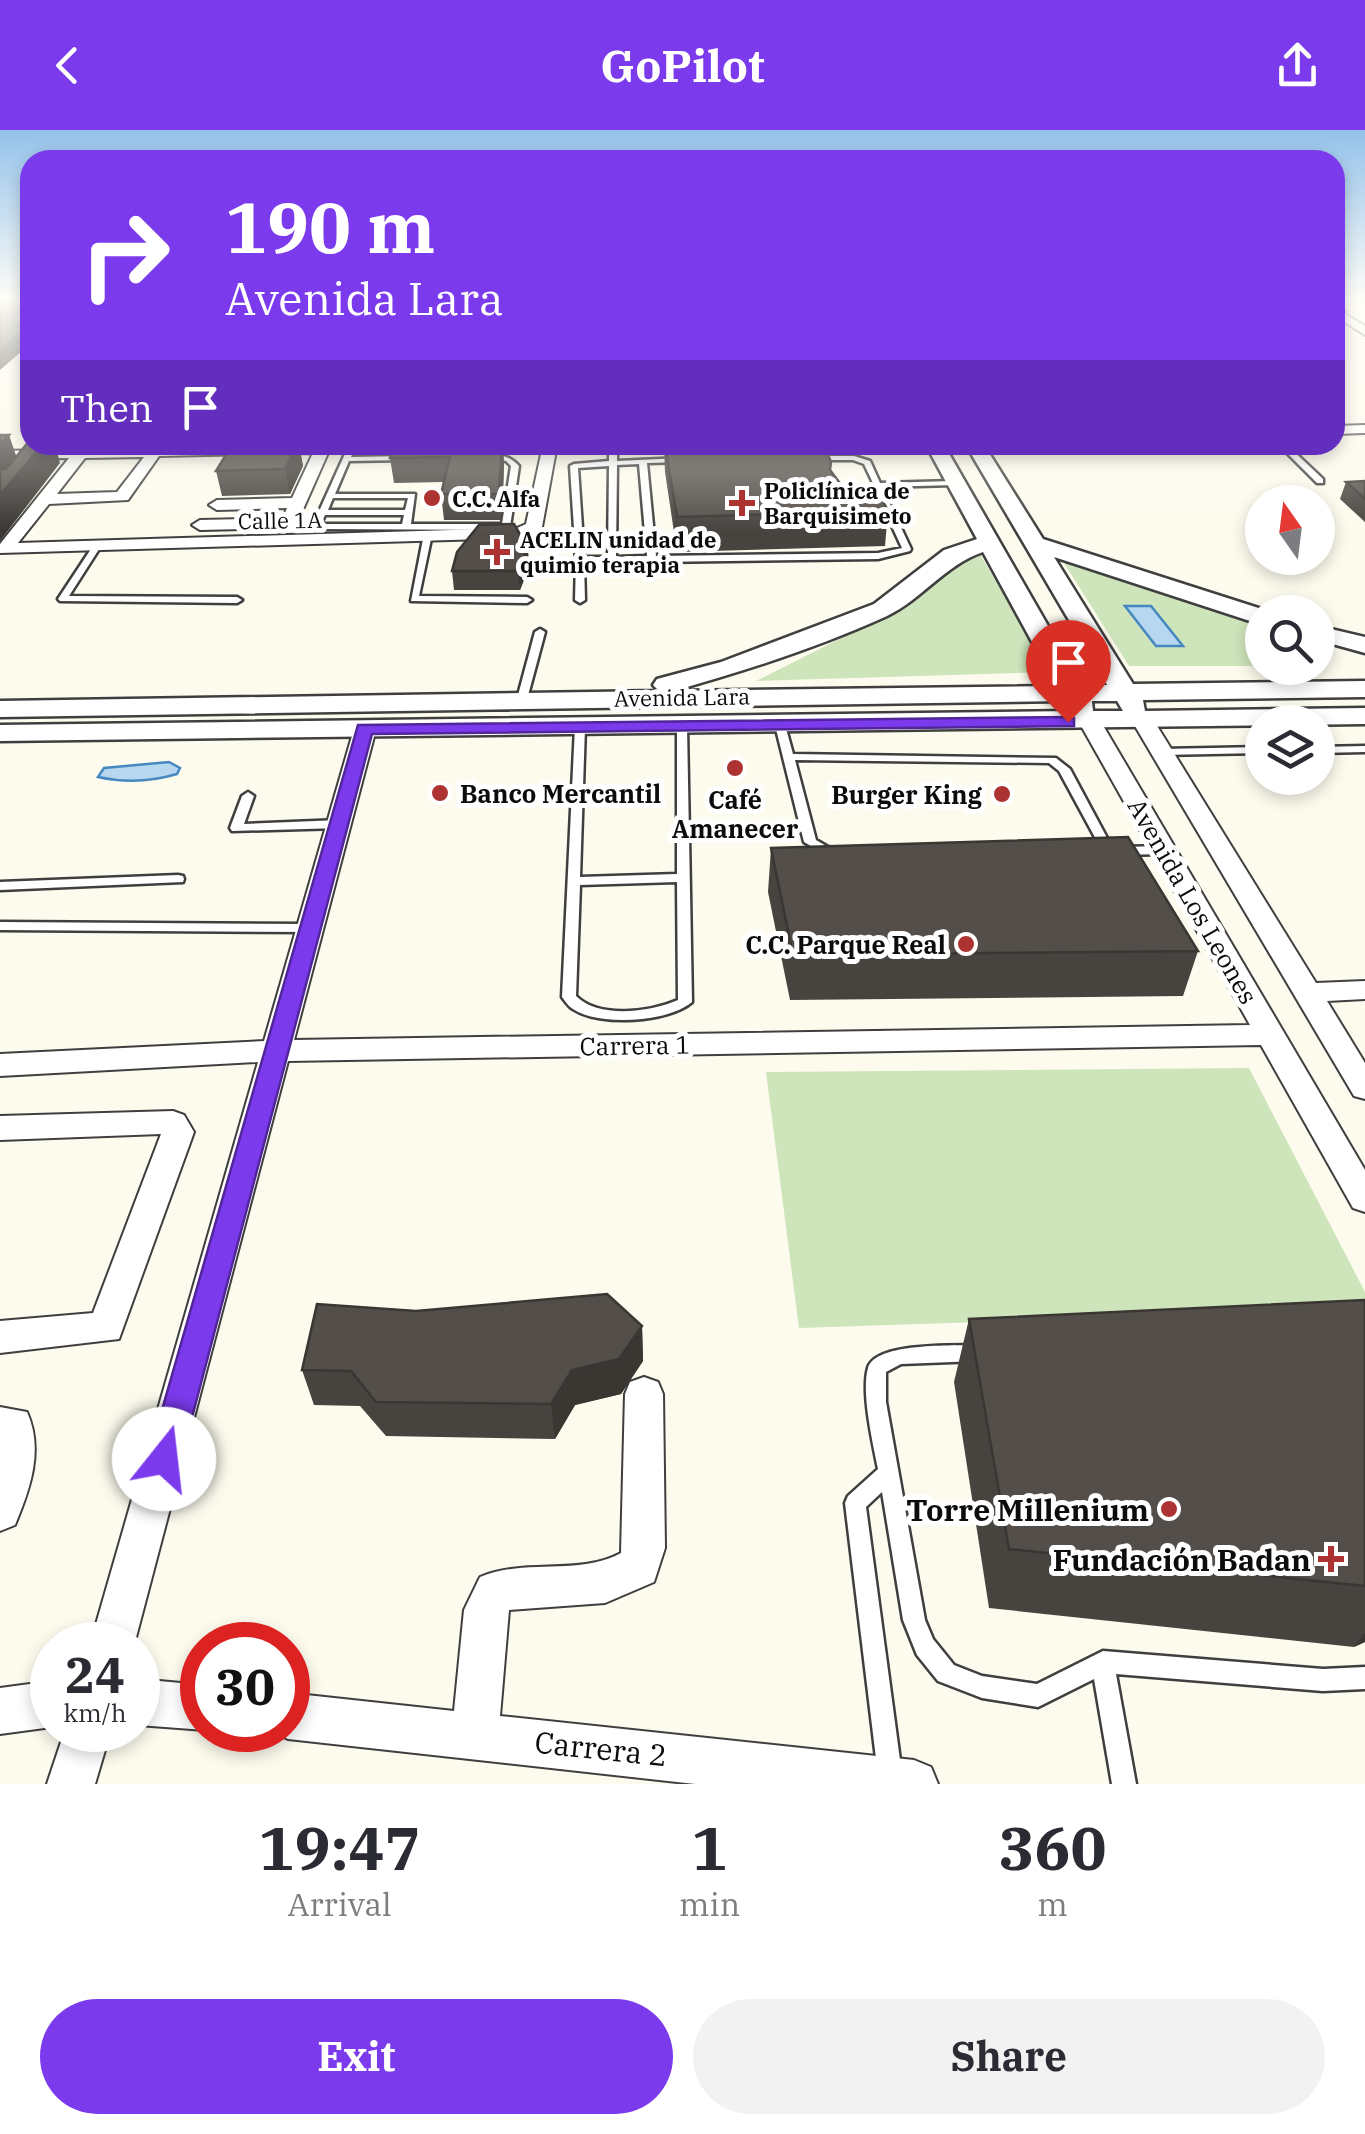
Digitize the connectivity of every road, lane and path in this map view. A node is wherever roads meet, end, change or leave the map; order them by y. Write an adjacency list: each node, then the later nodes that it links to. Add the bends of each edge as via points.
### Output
1 (79, 455): 20 (street, Calle 1A)
2 (153, 455): 20 (street, via 122,497)
3 (319, 455): 21 (street)
4 (349, 455): 19 (lane)
5 (447, 455): 28 (lane, via 508,459 515,466 509,526)
6 (548, 455): 29 (street, Calle 1A, via 534,527 500,537)
7 (611, 455): 14 (lane)
8 (940, 455): 16 (street, Avenida Los Leones)
9 (981, 455): 31 (street, Avenida Los Leones)
10 (1294, 455): 15 (lane)
11 (796, 458): 17 (lane, via 862,459)
12 (642, 460): 13 (lane); 14 (lane); 34 (lane)
13 (699, 460)
14 (611, 461): 35 (lane); 36 (lane, via 574,466)
15 (1320, 480)
16 (954, 482): 17 (lane); 30 (street, Avenida Los Leones)
17 (880, 484): 18 (lane); 26 (lane)
18 (866, 486)
19 (330, 496): 23 (lane, via 408,495 414,498); 24 (lane)
20 (45, 498): 33 (street, Calle 1A)
21 (298, 503): 22 (street); 27 (street, via 289,523)
22 (217, 505)
23 (410, 512): 24 (lane); 28 (lane)
24 (322, 513): 28 (lane, via 316,527)
25 (879, 513): 26 (lane)
26 (894, 513): 34 (lane, via 907,549 898,552)
27 (200, 525)
28 (406, 528)
29 (427, 538): 32 (street, Calle 1A); 38 (lane, via 418,602)
30 (987, 543): 45 (street, Avenida Los Leones); 47 (street, via 952,555 882,609 730,667)
31 (1036, 544): 40 (street); 46 (street, Avenida Los Leones)
32 (97, 546): 33 (street, Calle 1A); 37 (lane, via 63,599)
33 (2, 549)
34 (652, 558): 35 (lane)
35 (612, 559): 36 (lane)
36 (580, 560): 39 (lane)
37 (238, 600)
38 (527, 600)
39 (580, 600)
40 (1245, 612)
41 (540, 632): 48 (lane)
42 (1335, 637): 43 (street)
43 (1365, 645)
44 (1365, 689): 46 (street, Avenida Lara)
45 (1074, 692): 46 (street, Avenida Lara); 47 (street, Avenida Lara); 52 (street, Avenida Los Leones)
46 (1125, 692): 51 (street, Avenida Los Leones)
47 (618, 698): 48 (street, Avenida Lara)
48 (522, 699): 49 (street, Avenida Lara)
49 (0, 708)
50 (1365, 716): 51 (street, Avenida Lara)
51 (1142, 721): 52 (street, Avenida Lara); 61 (street, Avenida Los Leones)
52 (1090, 722): 53 (street, Avenida Lara); 65 (street, Avenida Los Leones)
53 (780, 725): 55 (street, Avenida Lara); 62 (lane)
54 (580, 726): 55 (street, Avenida Lara); 56 (street, Avenida Lara); 71 (lane)
55 (682, 726): 69 (lane)
56 (364, 729): 57 (street, Avenida Lara); 64 (street)
57 (0, 733)
58 (1365, 749): 60 (lane)
59 (1245, 750): 61 (lane)
60 (1335, 750)
61 (1161, 752): 76 (street, Avenida Los Leones)
62 (788, 757): 67 (lane, via 1052,760 1064,769); 68 (lane, via 810,842)
63 (248, 796): 64 (lane, via 236,828)
64 (340, 824): 74 (street)
65 (1164, 850): 67 (lane); 77 (street, Avenida Los Leones)
66 (1090, 851): 67 (lane)
67 (1108, 851)
68 (844, 856)
69 (682, 878): 71 (lane); 71 (lane, via 685,1002 670,1012 592,1014 575,1007 569,997)
70 (178, 879): 72 (lane)
71 (577, 881)
72 (0, 886)
73 (0, 926): 74 (lane)
74 (312, 928): 78 (street)
75 (1365, 990): 76 (street)
76 (1307, 993): 80 (street, Avenida Los Leones)
77 (1270, 1035): 78 (street, Carrera 1); 82 (street, Avenida Los Leones)
78 (279, 1051): 79 (street, Carrera 1); 89 (street)
79 (0, 1065)
80 (1365, 1088)
81 (4, 1136): 83 (street, via 153,1122 173,1123 178,1132 106,1328)
82 (1365, 1200)
83 (0, 1337)
84 (1006, 1352): 87 (lane, via 899,1356 876,1368)
85 (644, 1394): 95 (street, via 639,1567 618,1581 496,1592 486,1610)
86 (0, 1425): 88 (street, via 13,1425 17,1442)
87 (889, 1472): 90 (lane, via 914,1620 925,1648 946,1673 1038,1696); 97 (lane, via 855,1503)
88 (0, 1510)
89 (118, 1622)
90 (1103, 1662): 91 (lane); 99 (lane)
91 (1365, 1678)
92 (30, 1707): 93 (street)
93 (0, 1711)
94 (310, 1718): 95 (street, Carrera 2)
95 (475, 1734): 97 (street, Carrera 2)
96 (81, 1752): 98 (street)
97 (902, 1782)
98 (71, 1784)
99 (1124, 1784)

